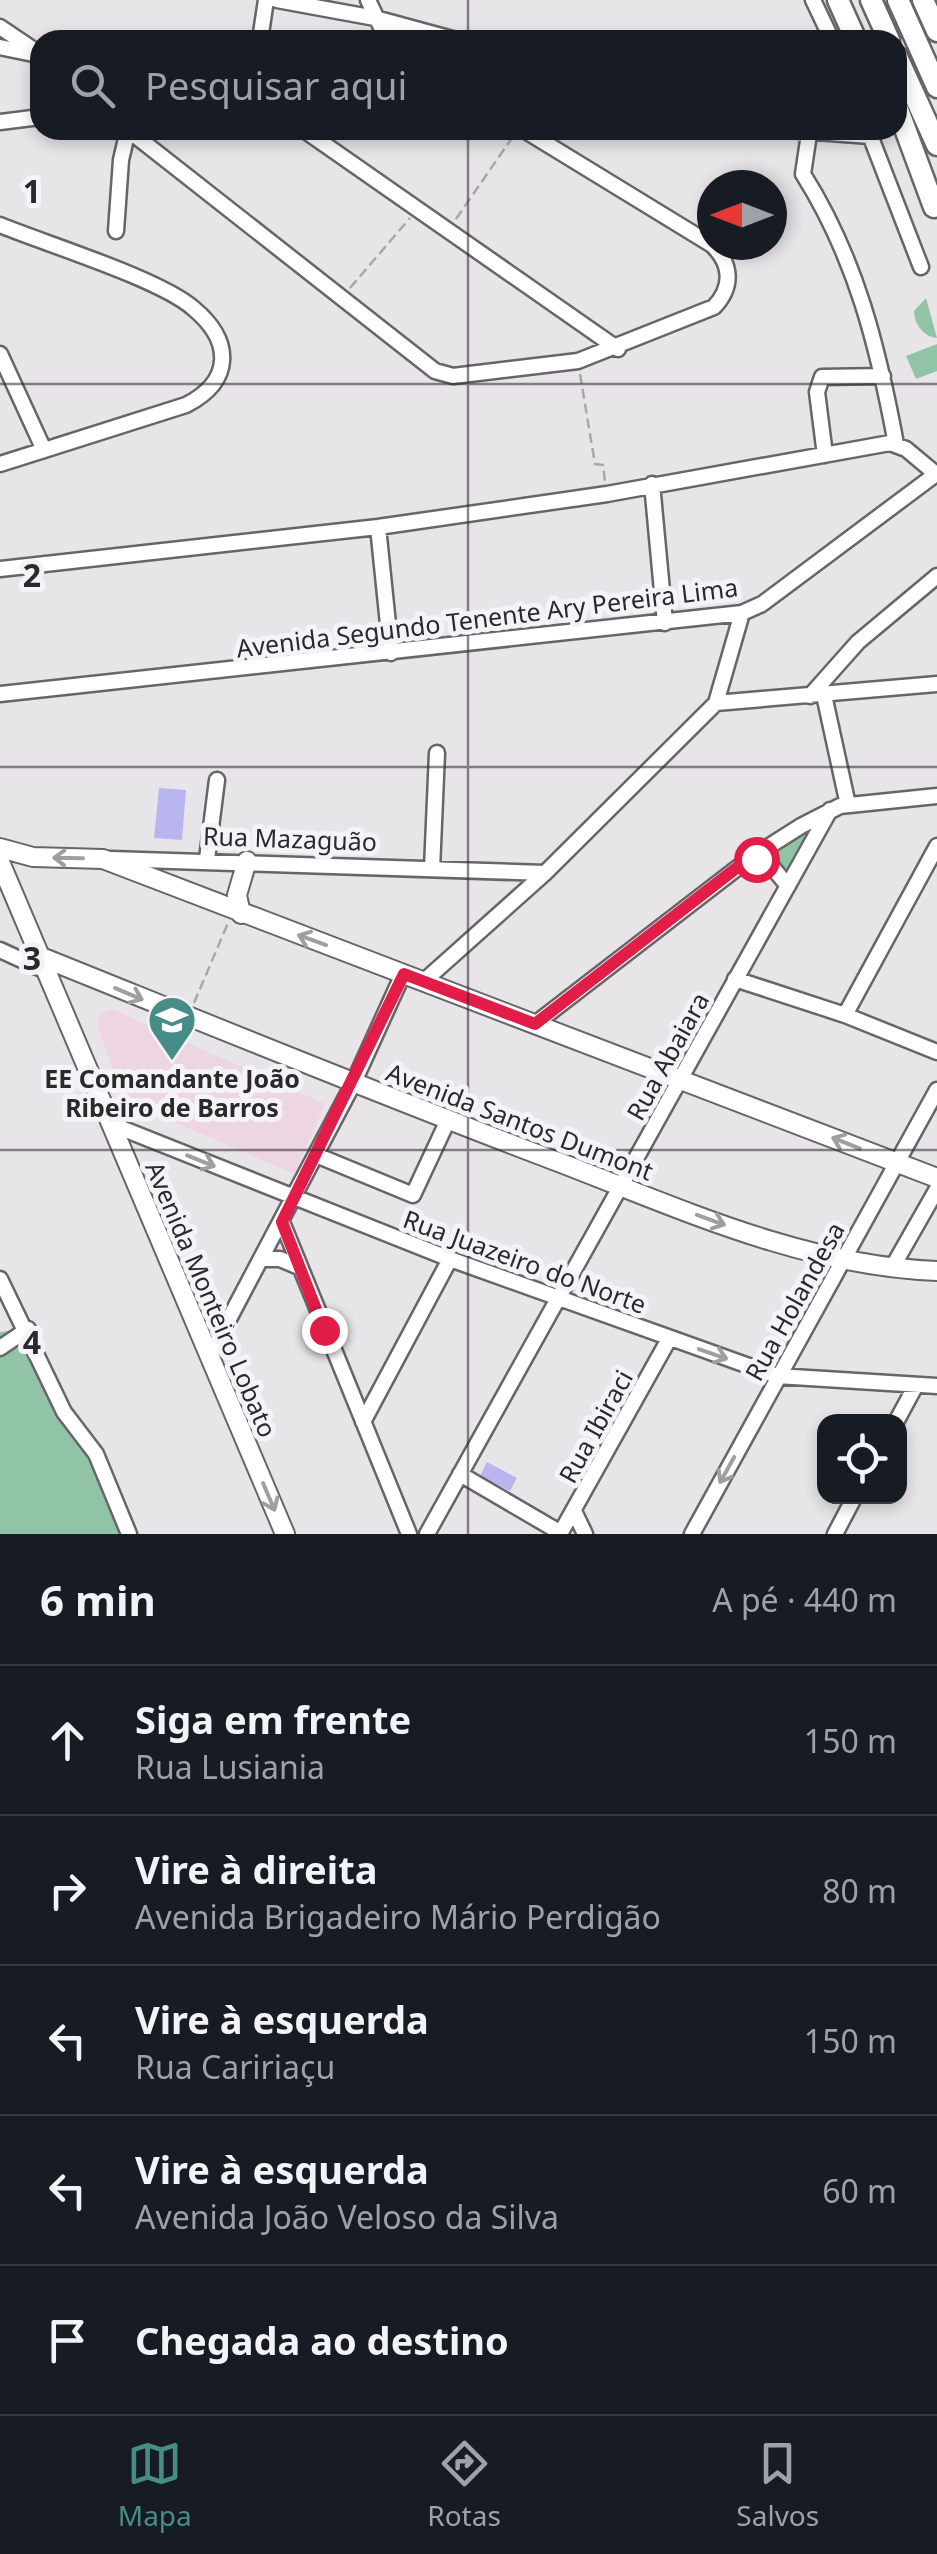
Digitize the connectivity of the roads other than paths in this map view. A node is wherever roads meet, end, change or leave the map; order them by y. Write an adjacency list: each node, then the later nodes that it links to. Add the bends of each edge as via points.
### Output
1 (266, 0): 12 (street)
2 (277, 0): 10 (street)
3 (368, 0): 10 (street)
4 (814, 0): 15 (street)
5 (828, 0): 6 (street)
6 (838, 0): 16 (highway)
7 (869, 0): 17 (highway); 18 (highway)
8 (898, 0): 24 (highway)
9 (923, 0): 19 (highway)
10 (375, 18): 13 (street); 14 (street)
11 (0, 27): 21 (street)
12 (262, 30)
13 (382, 30)
14 (419, 30)
15 (828, 30)
16 (852, 30)
17 (874, 30)
18 (884, 30)
19 (937, 30)
20 (0, 47): 22 (street)
21 (30, 48)
22 (30, 53)
23 (907, 79): 35 (highway)
24 (937, 86)
25 (30, 118): 26 (street)
26 (0, 122)
27 (907, 134): 36 (highway)
28 (126, 140): 38 (street)
29 (140, 140): 40 (street, via 435,370 452,376 578,361)
30 (319, 140): 40 (street)
31 (538, 140): 40 (street, via 704,240 726,263 728,286 714,307)
32 (807, 140): 42 (street, via 803,174 844,247)
33 (872, 140): 39 (street)
34 (903, 140): 36 (highway)
35 (937, 145)
36 (935, 210)
37 (0, 226): 44 (street, via 174,295 194,308 220,343 219,380 208,394)
38 (116, 231)
39 (921, 267)
40 (618, 349)
41 (0, 354): 44 (street)
42 (884, 376): 43 (street); 45 (street, via 822,376)
43 (896, 444): 45 (street); 47 (street)
44 (44, 450): 46 (street)
45 (825, 455): 48 (street)
46 (0, 464)
47 (936, 474): 52 (street, Avenida Segundo Tenente Ary Pereira Lima)
48 (652, 484): 49 (street); 53 (street)
49 (378, 527): 50 (street); 54 (street)
50 (0, 569)
51 (937, 576): 57 (street, via 858,642)
52 (742, 613): 53 (street, Avenida Segundo Tenente Ary Pereira Lima); 58 (street)
53 (665, 622): 54 (street, Avenida Segundo Tenente Ary Pereira Lima)
54 (391, 653): 56 (street, Avenida Segundo Tenente Ary Pereira Lima)
55 (937, 684): 57 (street)
56 (0, 694)
57 (816, 696): 58 (street); 62 (street)
58 (716, 704): 73 (street)
59 (436, 753): 72 (street)
60 (216, 780): 68 (street)
61 (937, 796): 62 (street)
62 (848, 804): 63 (street)
63 (830, 810): 69 (street); 75 (street, Rua Abaiara)
64 (937, 846): 82 (street)
65 (0, 848): 66 (main road, Rua Mazaguão)
66 (33, 857): 67 (main road, Rua Mazaguão, one-way to 66); 74 (main road, via 19,864)
67 (103, 858): 68 (street, Rua Mazaguão); 76 (main road)
68 (207, 859): 71 (street, Rua Mazaguão)
69 (748, 859): 75 (street, via 768,862); 83 (street)
70 (0, 862): 74 (main road, Avenida Monteiro Lobato)
71 (246, 862): 72 (street, Rua Mazaguão); 76 (main road)
72 (432, 869): 73 (street, Rua Mazaguão)
73 (544, 874): 81 (street)
74 (10, 885): 78 (main road, Avenida Monteiro Lobato)
75 (788, 886): 80 (street, Rua Abaiara)
76 (237, 912): 79 (main road, one-way to 76)
77 (0, 950): 78 (street)
78 (43, 964): 86 (main road, Avenida Santos Dumont, one-way to 86); 89 (main road, Avenida Monteiro Lobato)
79 (404, 974): 81 (main road); 86 (street)
80 (735, 979): 82 (street); 85 (street, Rua Abaiara)
81 (423, 982): 83 (main road)
82 (845, 1015): 84 (street)
83 (535, 1024): 85 (main road)
84 (937, 1052)
85 (681, 1078): 91 (main road, one-way to 85); 93 (street, Rua Abaiara)
86 (353, 1084): 88 (main road, Avenida Santos Dumont); 90 (street)
87 (937, 1090): 91 (street, Rua Holandesa)
88 (448, 1120): 90 (street, via 413,1195); 93 (main road, Avenida Santos Dumont)
89 (111, 1124): 95 (street, Rua Juazeiro do Norte, one-way to 95); 108 (main road, Avenida Monteiro Lobato)
90 (316, 1155): 95 (street)
91 (898, 1163): 92 (main road); 99 (street, Rua Holandesa)
92 (937, 1178)
93 (620, 1186): 99 (main road, Avenida Santos Dumont, one-way to 99); 104 (street, Rua Abaiara)
94 (937, 1189): 101 (street)
95 (294, 1198): 96 (street); 98 (street, Rua Juazeiro do Norte)
96 (282, 1222): 97 (street); 100 (street)
97 (262, 1259): 100 (street); 108 (street)
98 (450, 1259): 104 (street, Rua Juazeiro do Norte); 111 (street)
99 (841, 1262): 101 (main road, Avenida Santos Dumont); 109 (street, Rua Holandesa)
100 (299, 1267): 113 (street)
101 (892, 1268): 102 (main road, Avenida Santos Dumont)
102 (937, 1272)
103 (0, 1279): 105 (street)
104 (557, 1296): 106 (street, Rua Juazeiro do Norte); 116 (street, Rua Abaiara)
105 (28, 1330): 107 (street); 121 (street, via 64,1412 96,1454)
106 (669, 1339): 109 (street, Rua Juazeiro do Norte, one-way to 109); 118 (street, Rua Ibiraci)
107 (0, 1348)
108 (210, 1356): 122 (main road, Avenida Monteiro Lobato, one-way to 122)
109 (778, 1376): 110 (street, Rua Juazeiro do Norte); 125 (street, Rua Holandesa, one-way to 125)
110 (916, 1385): 112 (street, Rua Juazeiro do Norte); 114 (street)
111 (382, 1386): 113 (street); 115 (street)
112 (937, 1386)
113 (350, 1393): 115 (street)
114 (900, 1414)
115 (363, 1422): 120 (street)
116 (460, 1474): 119 (street, Rua Abaiara); 123 (street)
117 (852, 1504): 126 (street)
118 (574, 1510): 123 (street, Rua Ibiraci); 124 (street)
119 (431, 1527): 120 (street)
120 (408, 1530)
121 (129, 1534)
122 (285, 1534)
123 (560, 1534)
124 (584, 1534)
125 (692, 1534)
126 (835, 1534)

